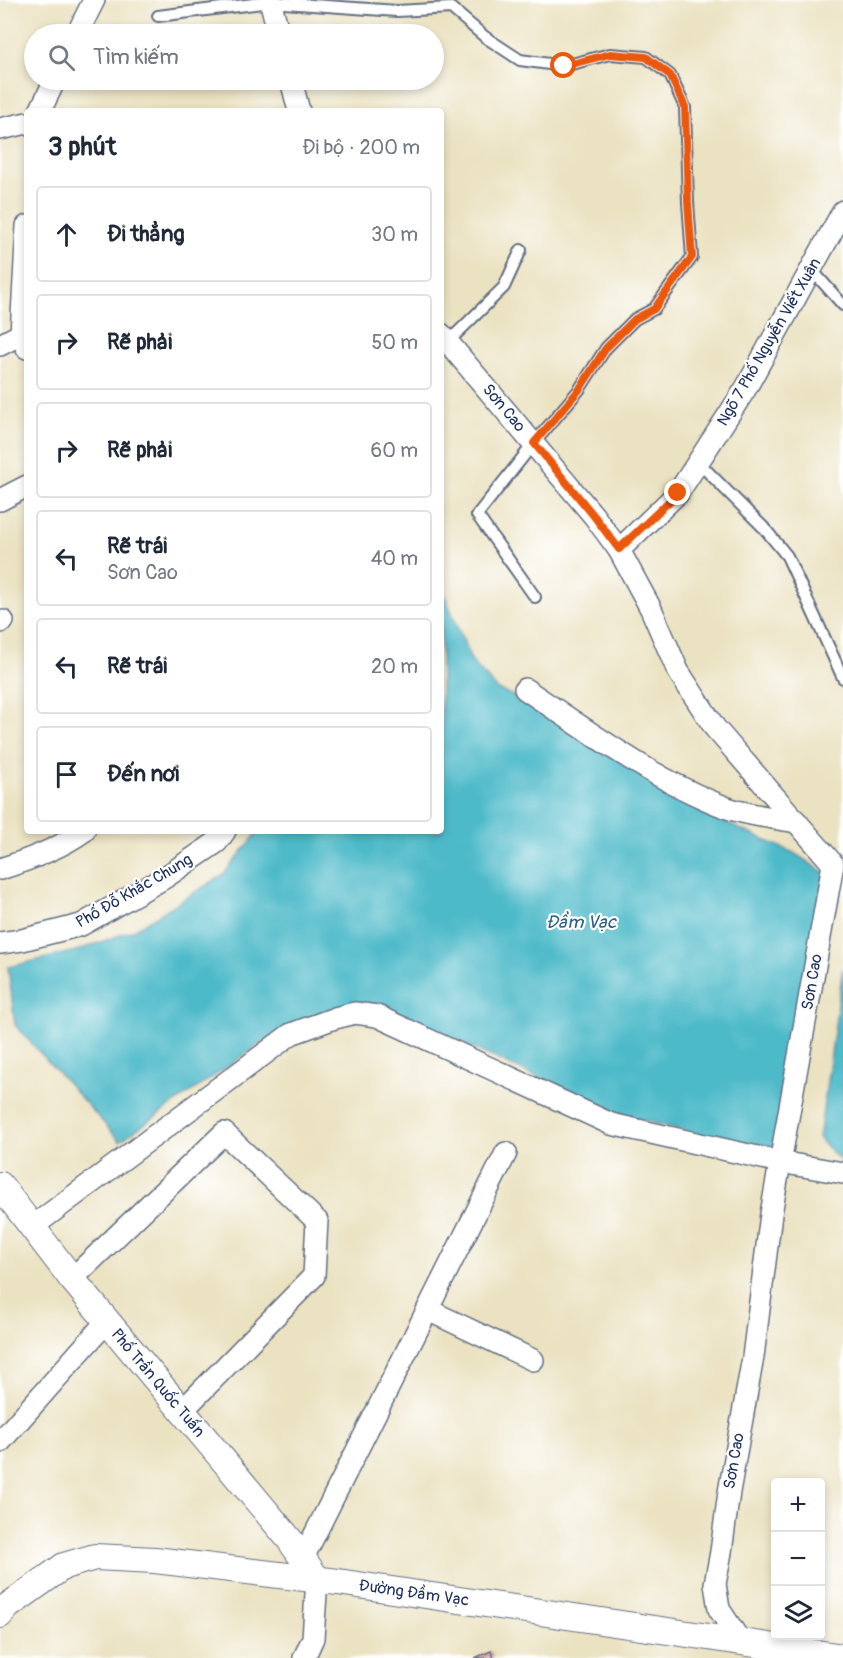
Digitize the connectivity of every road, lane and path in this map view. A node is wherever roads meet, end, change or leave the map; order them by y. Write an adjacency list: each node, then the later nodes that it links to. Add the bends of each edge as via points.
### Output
1 (94, 0): 5 (street)
2 (270, 1): 3 (lane, via 398,11); 4 (lane); 6 (street)
3 (454, 4): 20 (lane, via 485,37 520,60 564,66 610,54 646,57 670,75 685,107 692,257 654,309 635,319 606,348 579,390)
4 (158, 16)
5 (82, 24)
6 (276, 24)
7 (50, 90): 9 (street)
8 (294, 90): 10 (street)
9 (41, 108)
10 (298, 108)
11 (24, 124): 12 (street)
12 (0, 129)
13 (843, 211): 15 (street, Ngõ 7 Phố Nguyễn Viết Xuân)
14 (521, 249): 18 (lane, via 504,287)
15 (811, 269): 16 (lane); 21 (street, Ngõ 7 Phố Nguyễn Viết Xuân, via 746,388)
16 (843, 305)
17 (24, 338): 19 (street)
18 (445, 338): 20 (street, Sơn Cao)
19 (0, 345)
20 (534, 443): 24 (street, Sơn Cao); 25 (lane, via 477,515)
21 (698, 462): 24 (street, Ngõ 7 Phố Nguyễn Viết Xuân, via 678,493); 26 (lane, via 787,556)
22 (24, 488): 23 (street)
23 (0, 500)
24 (619, 549): 28 (street, Sơn Cao, via 678,671 715,728)
25 (535, 597)
26 (842, 673)
27 (525, 689): 28 (street, via 674,785 728,808)
28 (797, 822): 31 (street, Sơn Cao)
29 (79, 834): 32 (street, via 29,860)
30 (223, 834): 33 (street, Phố Đỗ Khắc Chung, via 164,878 81,925)
31 (838, 861): 35 (street, Sơn Cao)
32 (0, 868)
33 (0, 943)
34 (506, 1153): 40 (street)
35 (780, 1162): 36 (street); 38 (street, via 611,1124 377,1016 355,1014 291,1034); 48 (street, Sơn Cao, via 753,1357 715,1584 719,1609)
36 (843, 1173)
37 (2, 1190): 38 (street, Phố Trần Quốc Tuấn)
38 (32, 1227): 39 (street, Phố Trần Quốc Tuấn)
39 (72, 1279): 41 (street, Phố Trần Quốc Tuấn); 43 (street, via 224,1132 317,1221 314,1276)
40 (428, 1310): 42 (street); 45 (street)
41 (107, 1321): 43 (street, Phố Trần Quốc Tuấn); 44 (street)
42 (533, 1360)
43 (182, 1412): 45 (street, Phố Trần Quốc Tuấn)
44 (0, 1442)
45 (303, 1558): 46 (street, Phố Trần Quốc Tuấn)
46 (317, 1579): 47 (street, Đường Đầm Vạc, via 95,1557 64,1566); 48 (street, Đường Đầm Vạc); 50 (street, via 313,1638)
47 (0, 1615)
48 (740, 1641): 49 (street, Đường Đầm Vạc)
49 (843, 1657)
50 (304, 1658)

